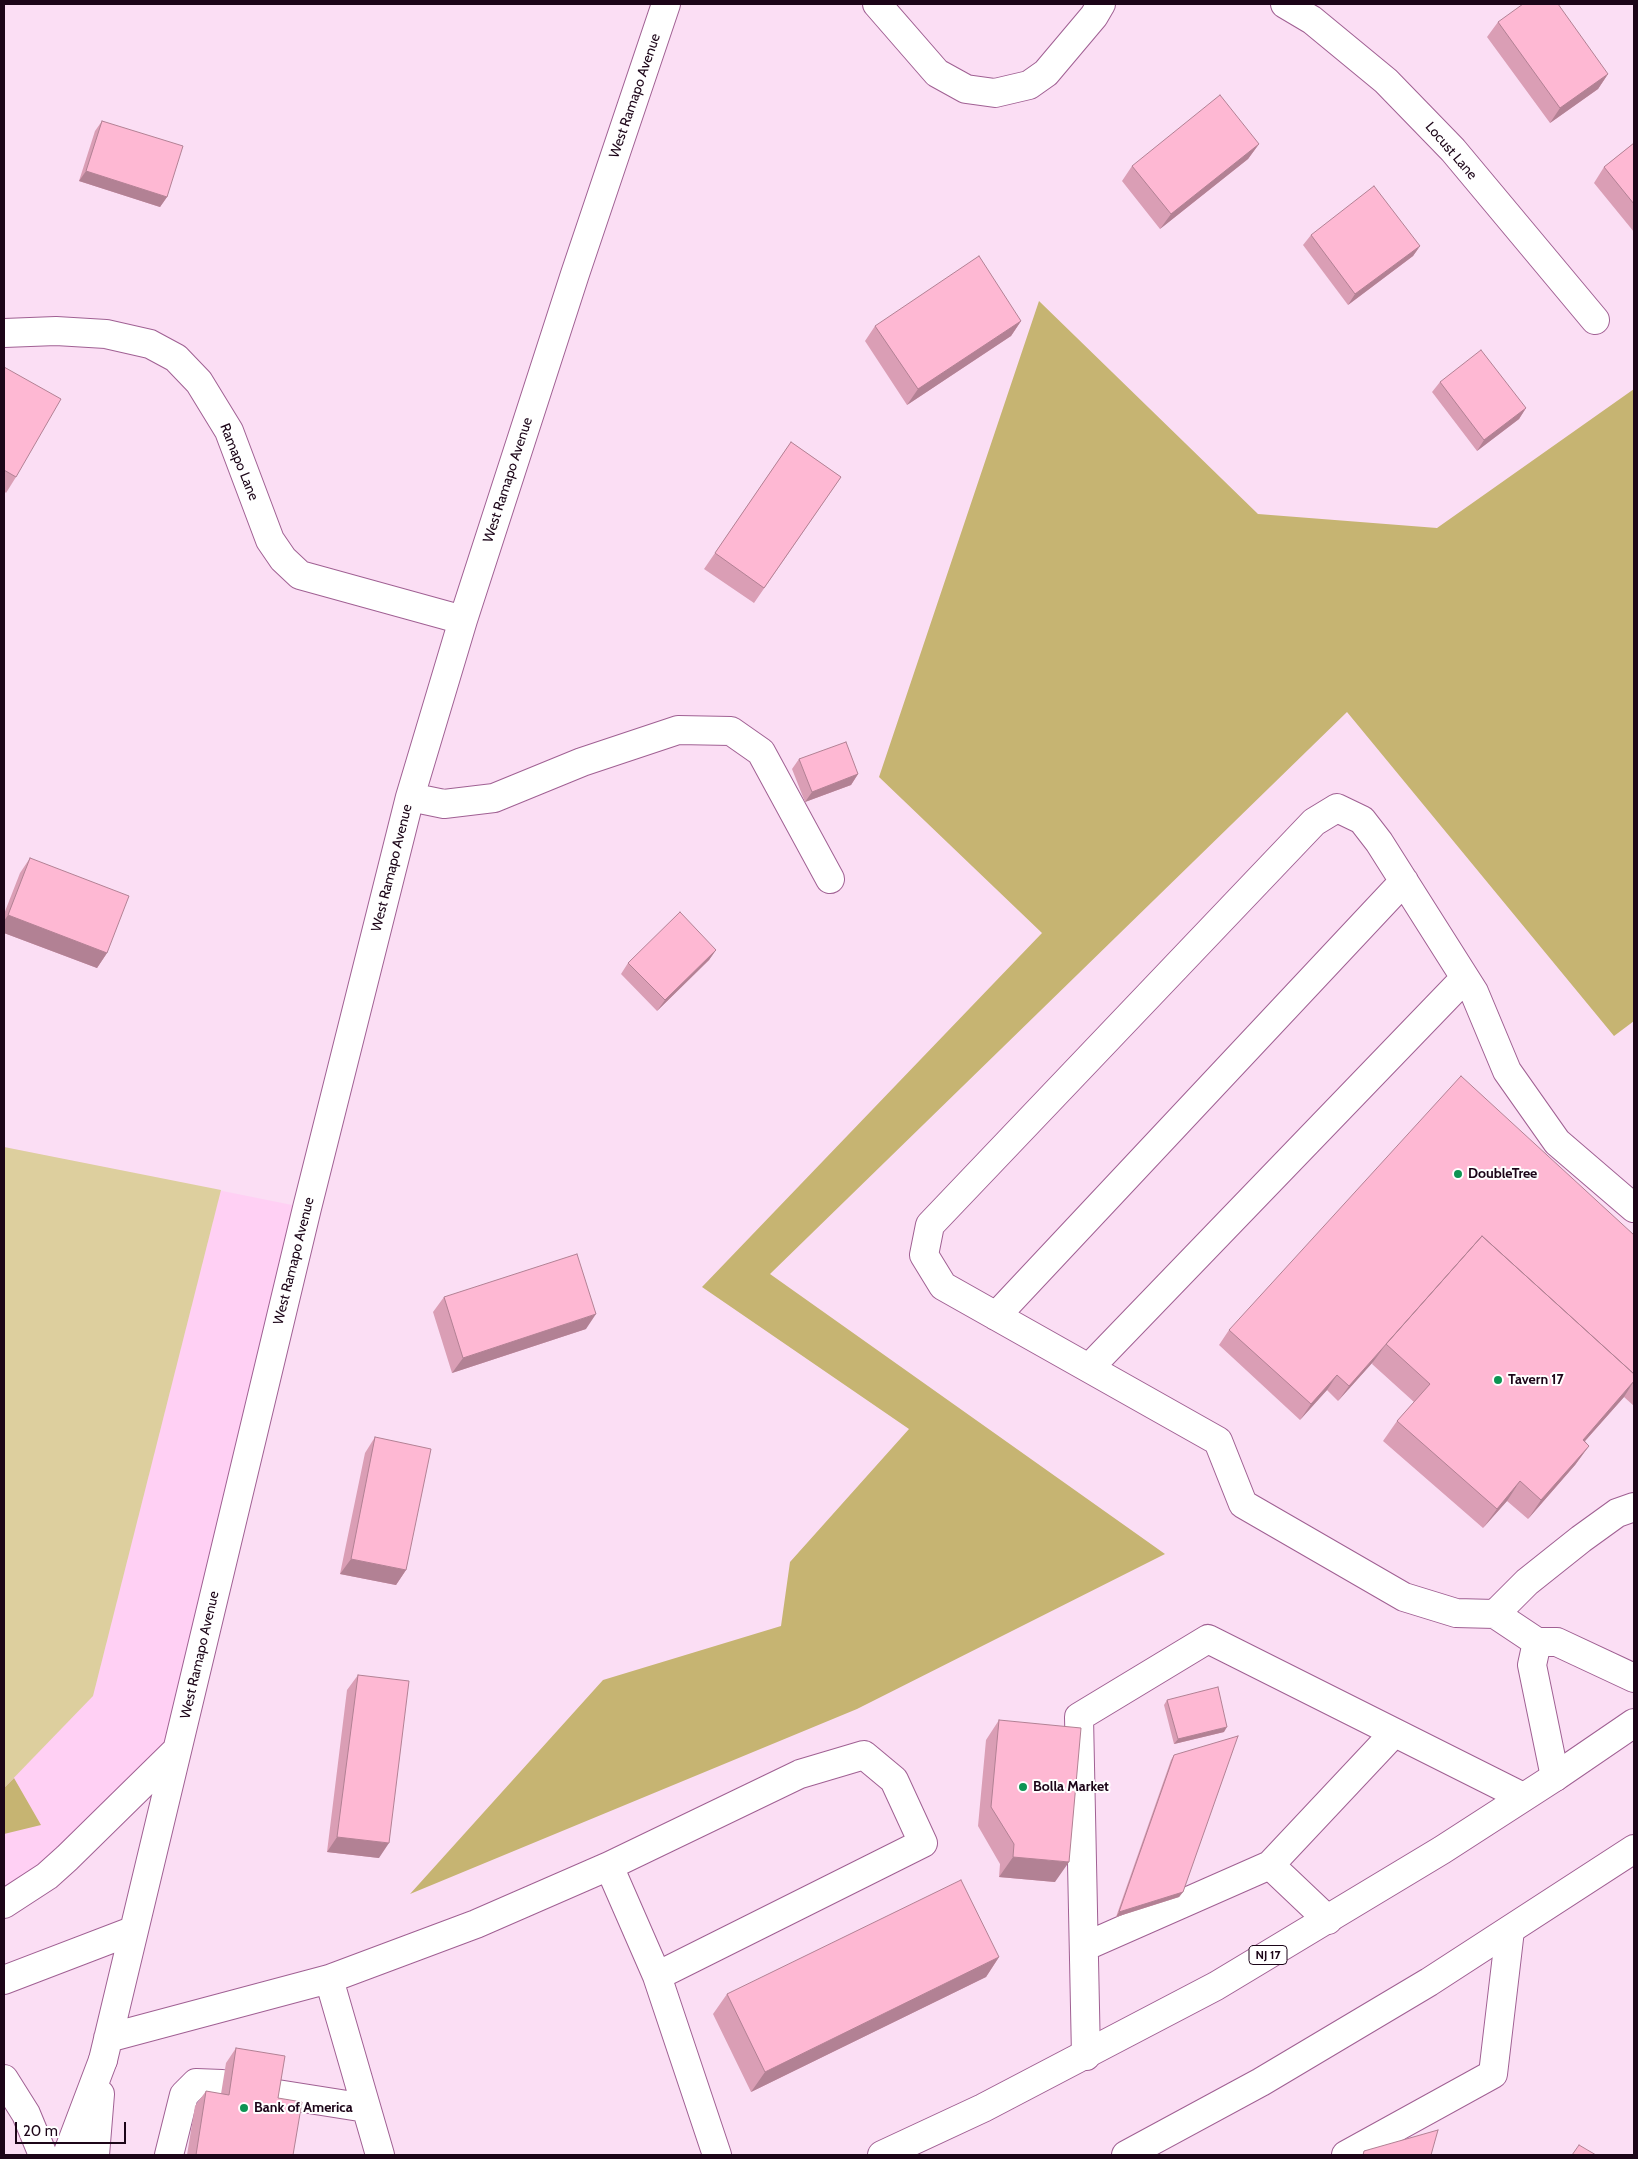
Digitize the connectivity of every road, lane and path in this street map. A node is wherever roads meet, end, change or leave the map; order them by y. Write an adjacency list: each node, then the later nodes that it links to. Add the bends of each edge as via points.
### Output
1 (666, 4): 7 (main road, West Ramapo Avenue)
2 (877, 4): 3 (main road, via 937,74 966,89 994,93 1029,85 1046,73)
3 (1101, 4)
4 (1285, 4): 5 (main road, Locust Lane, via 1312,20 1386,81 1453,150)
5 (1595, 320)
6 (4, 333): 7 (main road, Ramapo Lane, via 56,331 106,334 150,344 176,358 199,382 229,431 270,540 283,560 300,575)
7 (463, 620): 8 (main road, West Ramapo Avenue)
8 (410, 797): 9 (main road, via 444,804 494,798 582,762 678,730 731,731 761,752); 21 (main road, West Ramapo Avenue)
9 (830, 879)
10 (1404, 881): 11 (main road); 13 (main road); 13 (main road, via 1362,820 1338,808 1314,822 930,1225 924,1254 943,1286)
11 (1465, 978): 12 (main road, via 1507,1070 1557,1142); 14 (main road)
12 (1634, 1208)
13 (996, 1316): 14 (main road)
14 (1089, 1368): 16 (main road, via 1218,1441 1243,1504 1404,1597 1456,1613)
15 (1634, 1507): 16 (main road, via 1618,1513 1581,1539 1527,1582)
16 (1495, 1614): 17 (main road)
17 (1537, 1642): 18 (main road, via 1558,1642); 22 (main road, via 1532,1665)
18 (1634, 1678)
19 (1634, 1722): 22 (main road, NJ 17)
20 (1394, 1733): 23 (main road); 25 (main road); 31 (main road, via 1208,1639 1079,1717)
21 (177, 1750): 27 (main road, via 68,1858); 30 (main road, West Ramapo Avenue)
22 (1555, 1777): 23 (main road, NJ 17)
23 (1523, 1797): 28 (main road, NJ 17)
24 (1634, 1848): 29 (main road)
25 (1270, 1865): 28 (main road); 31 (main road)
26 (609, 1866): 32 (main road); 32 (main road, via 800,1774 864,1755 894,1780 923,1844); 33 (main road, via 476,1924)
27 (4, 1904)
28 (1328, 1920): 36 (main road, NJ 17, via 1216,1986)
29 (1510, 1930): 41 (main road); 49 (main road, via 1493,2074)
30 (132, 1931): 34 (main road); 35 (main road, West Ramapo Avenue)
31 (1084, 1946): 36 (main road)
32 (657, 1976): 47 (main road)
33 (329, 1979): 35 (main road); 40 (main road)
34 (4, 1980)
35 (106, 2049): 43 (main road); 44 (main road)
36 (1086, 2056): 48 (main road, NJ 17)
37 (4, 2079): 42 (main road, via 26,2114)
38 (222, 2084): 45 (main road, via 196,2084 184,2095)
39 (271, 2093): 40 (main road)
40 (366, 2108): 46 (main road)
41 (1142, 2153)
42 (43, 2155)
43 (68, 2155)
44 (95, 2155)
45 (169, 2155)
46 (380, 2155)
47 (717, 2155)
48 (882, 2155)
49 (1346, 2155)

